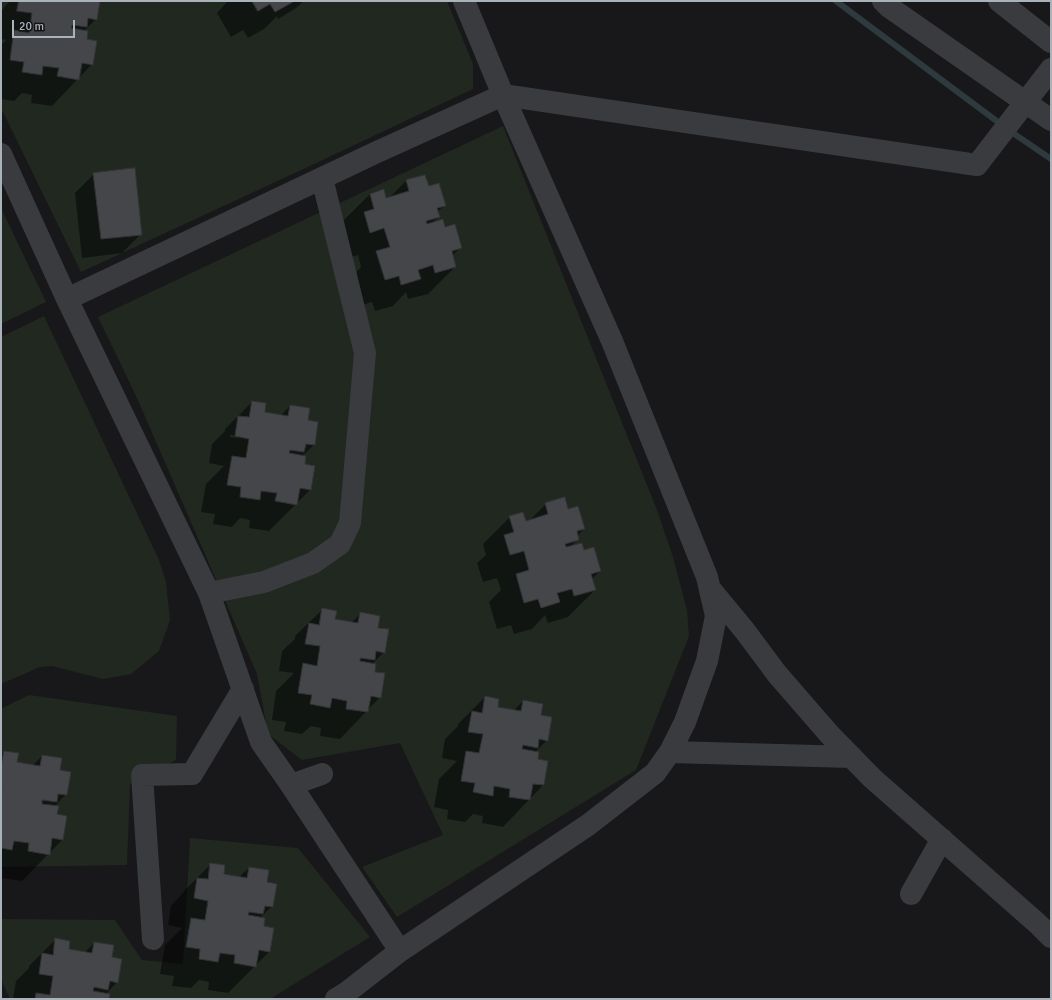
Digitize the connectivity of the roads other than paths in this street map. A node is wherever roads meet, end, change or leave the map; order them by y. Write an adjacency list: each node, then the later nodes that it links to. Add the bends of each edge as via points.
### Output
1 (464, 1): 6 (street)
2 (883, 1): 7 (street)
3 (999, 1): 4 (street)
4 (1051, 42)
5 (1051, 69): 7 (street)
6 (503, 95): 7 (street, via 977,165); 10 (street); 12 (street, via 612,341)
7 (1026, 102): 8 (street)
8 (1051, 120)
9 (1, 154): 11 (street)
10 (322, 178): 11 (street); 13 (street, via 365,353 350,523 340,544 313,563 264,582)
11 (67, 299): 13 (street)
12 (709, 587): 15 (street, via 716,616 707,661 685,722); 16 (street, via 778,674)
13 (209, 593): 14 (street)
14 (242, 689): 18 (street, via 261,742); 22 (street, via 192,774 142,775)
15 (670, 752): 16 (street); 23 (street, via 655,773 588,825)
16 (852, 757): 19 (street, via 872,778)
17 (322, 774): 18 (street)
18 (291, 784): 23 (street)
19 (942, 838): 20 (street); 21 (street)
20 (911, 894)
21 (1051, 937)
22 (153, 939)
23 (400, 951): 24 (street)
24 (345, 997)

